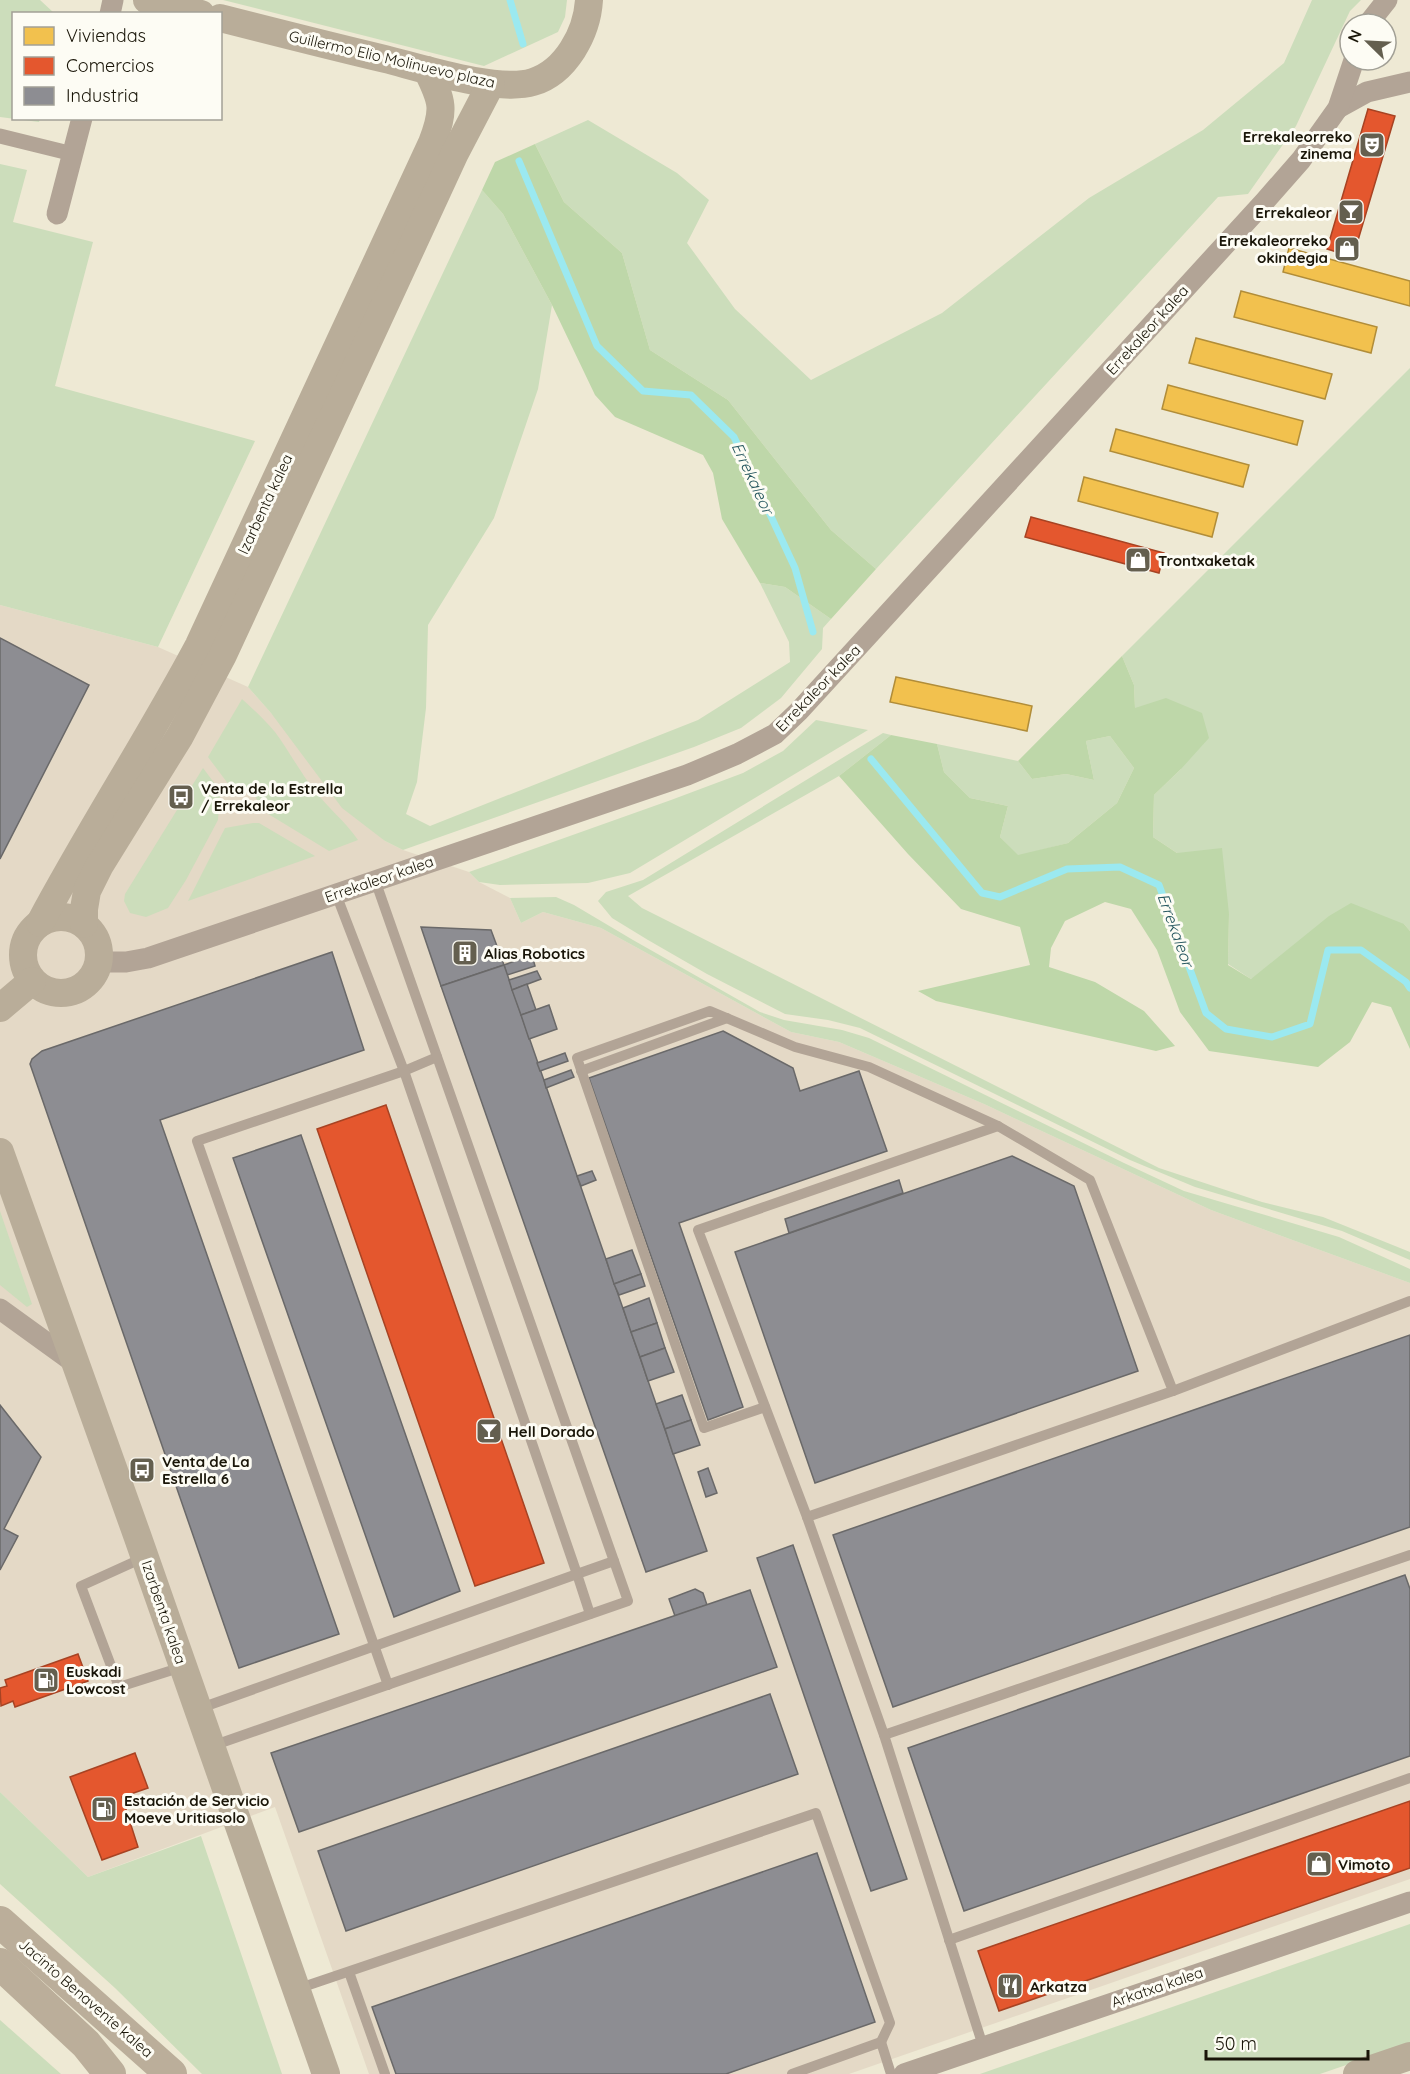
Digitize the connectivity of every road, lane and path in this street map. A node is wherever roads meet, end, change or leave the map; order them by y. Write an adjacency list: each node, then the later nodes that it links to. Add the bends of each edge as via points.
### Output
1 (147, 0): 4 (main road)
2 (589, 0): 10 (main road, Guillermo Elio Molinuevo plaza, via 588,16 575,47 550,72 534,82)
3 (1388, 0): 5 (street)
4 (193, 12)
5 (1378, 12)
6 (222, 18): 7 (main road, Guillermo Elio Molinuevo plaza)
7 (428, 70): 10 (main road, Guillermo Elio Molinuevo plaza); 18 (main road, Izarbenta kalea, via 442,105 432,142 208,627)
8 (1350, 72): 11 (street, Errekaleor kalea)
9 (1410, 82): 11 (street, Errekaleor kalea, via 1367,92)
10 (491, 84): 19 (main road, Izarbenta kalea, via 455,153 223,656 87,891)
11 (1338, 108): 16 (street, Errekaleor kalea, via 1257,210 775,734 687,775)
12 (82, 120): 14 (street)
13 (0, 136): 14 (street)
14 (73, 154): 15 (street)
15 (57, 214)
16 (375, 880): 17 (street, Errekaleor kalea); 23 (lane)
17 (336, 894): 20 (street, Errekaleor kalea, via 148,958); 24 (lane)
18 (40, 923): 19 (main road, via 59,917); 21 (main road, via 30,932 22,957)
19 (84, 924): 20 (main road, via 99,948)
20 (99, 962): 21 (main road, via 92,978 79,990 63,994 46,991)
21 (32, 981): 22 (main road)
22 (0, 1008)
23 (437, 1057): 24 (lane); 35 (lane)
24 (404, 1071): 36 (lane); 38 (lane, via 197,1141)
25 (998, 1126): 30 (lane, via 1090,1180); 31 (lane, via 698,1230); 31 (lane, via 869,1067 795,1047 710,1011 577,1058 704,1428)
26 (0, 1154): 29 (main road, Izarbenta kalea)
27 (1410, 1301): 30 (lane)
28 (0, 1309): 29 (street)
29 (76, 1364): 34 (main road, Izarbenta kalea)
30 (1173, 1391): 32 (lane)
31 (765, 1407): 32 (lane)
32 (807, 1517): 42 (lane)
33 (1410, 1555): 42 (lane)
34 (145, 1557): 39 (main road, Izarbenta kalea); 39 (lane, via 81,1586 119,1687)
35 (614, 1561): 36 (lane); 37 (lane, via 628,1601)
36 (577, 1574): 37 (lane); 38 (lane)
37 (590, 1614): 40 (lane)
38 (376, 1646): 40 (lane); 41 (lane)
39 (183, 1666): 41 (main road, Izarbenta kalea)
40 (388, 1685): 43 (lane)
41 (198, 1709): 43 (main road, Izarbenta kalea)
42 (884, 1735): 47 (lane)
43 (212, 1746): 50 (main road, Izarbenta kalea)
44 (1410, 1778): 47 (lane)
45 (1410, 1902): 53 (street, Arkatxa kalea)
46 (0, 1922): 51 (main road, Jacinto Benavente kalea)
47 (949, 1940): 53 (lane)
48 (0, 1964): 55 (main road, Jacinto Benavente kalea, via 86,2044)
49 (349, 1972): 50 (lane); 52 (lane, via 816,1813 890,2023); 58 (lane)
50 (297, 1989): 57 (main road, Izarbenta kalea)
51 (104, 2017): 55 (lane); 56 (main road, Jacinto Benavente kalea)
52 (881, 2042): 59 (lane); 60 (lane)
53 (983, 2046): 61 (street, Arkatxa kalea)
54 (1410, 2056): 62 (main road)
55 (121, 2067)
56 (171, 2074)
57 (326, 2074)
58 (386, 2074)
59 (792, 2074)
60 (891, 2074)
61 (904, 2074)
62 (1357, 2074)

